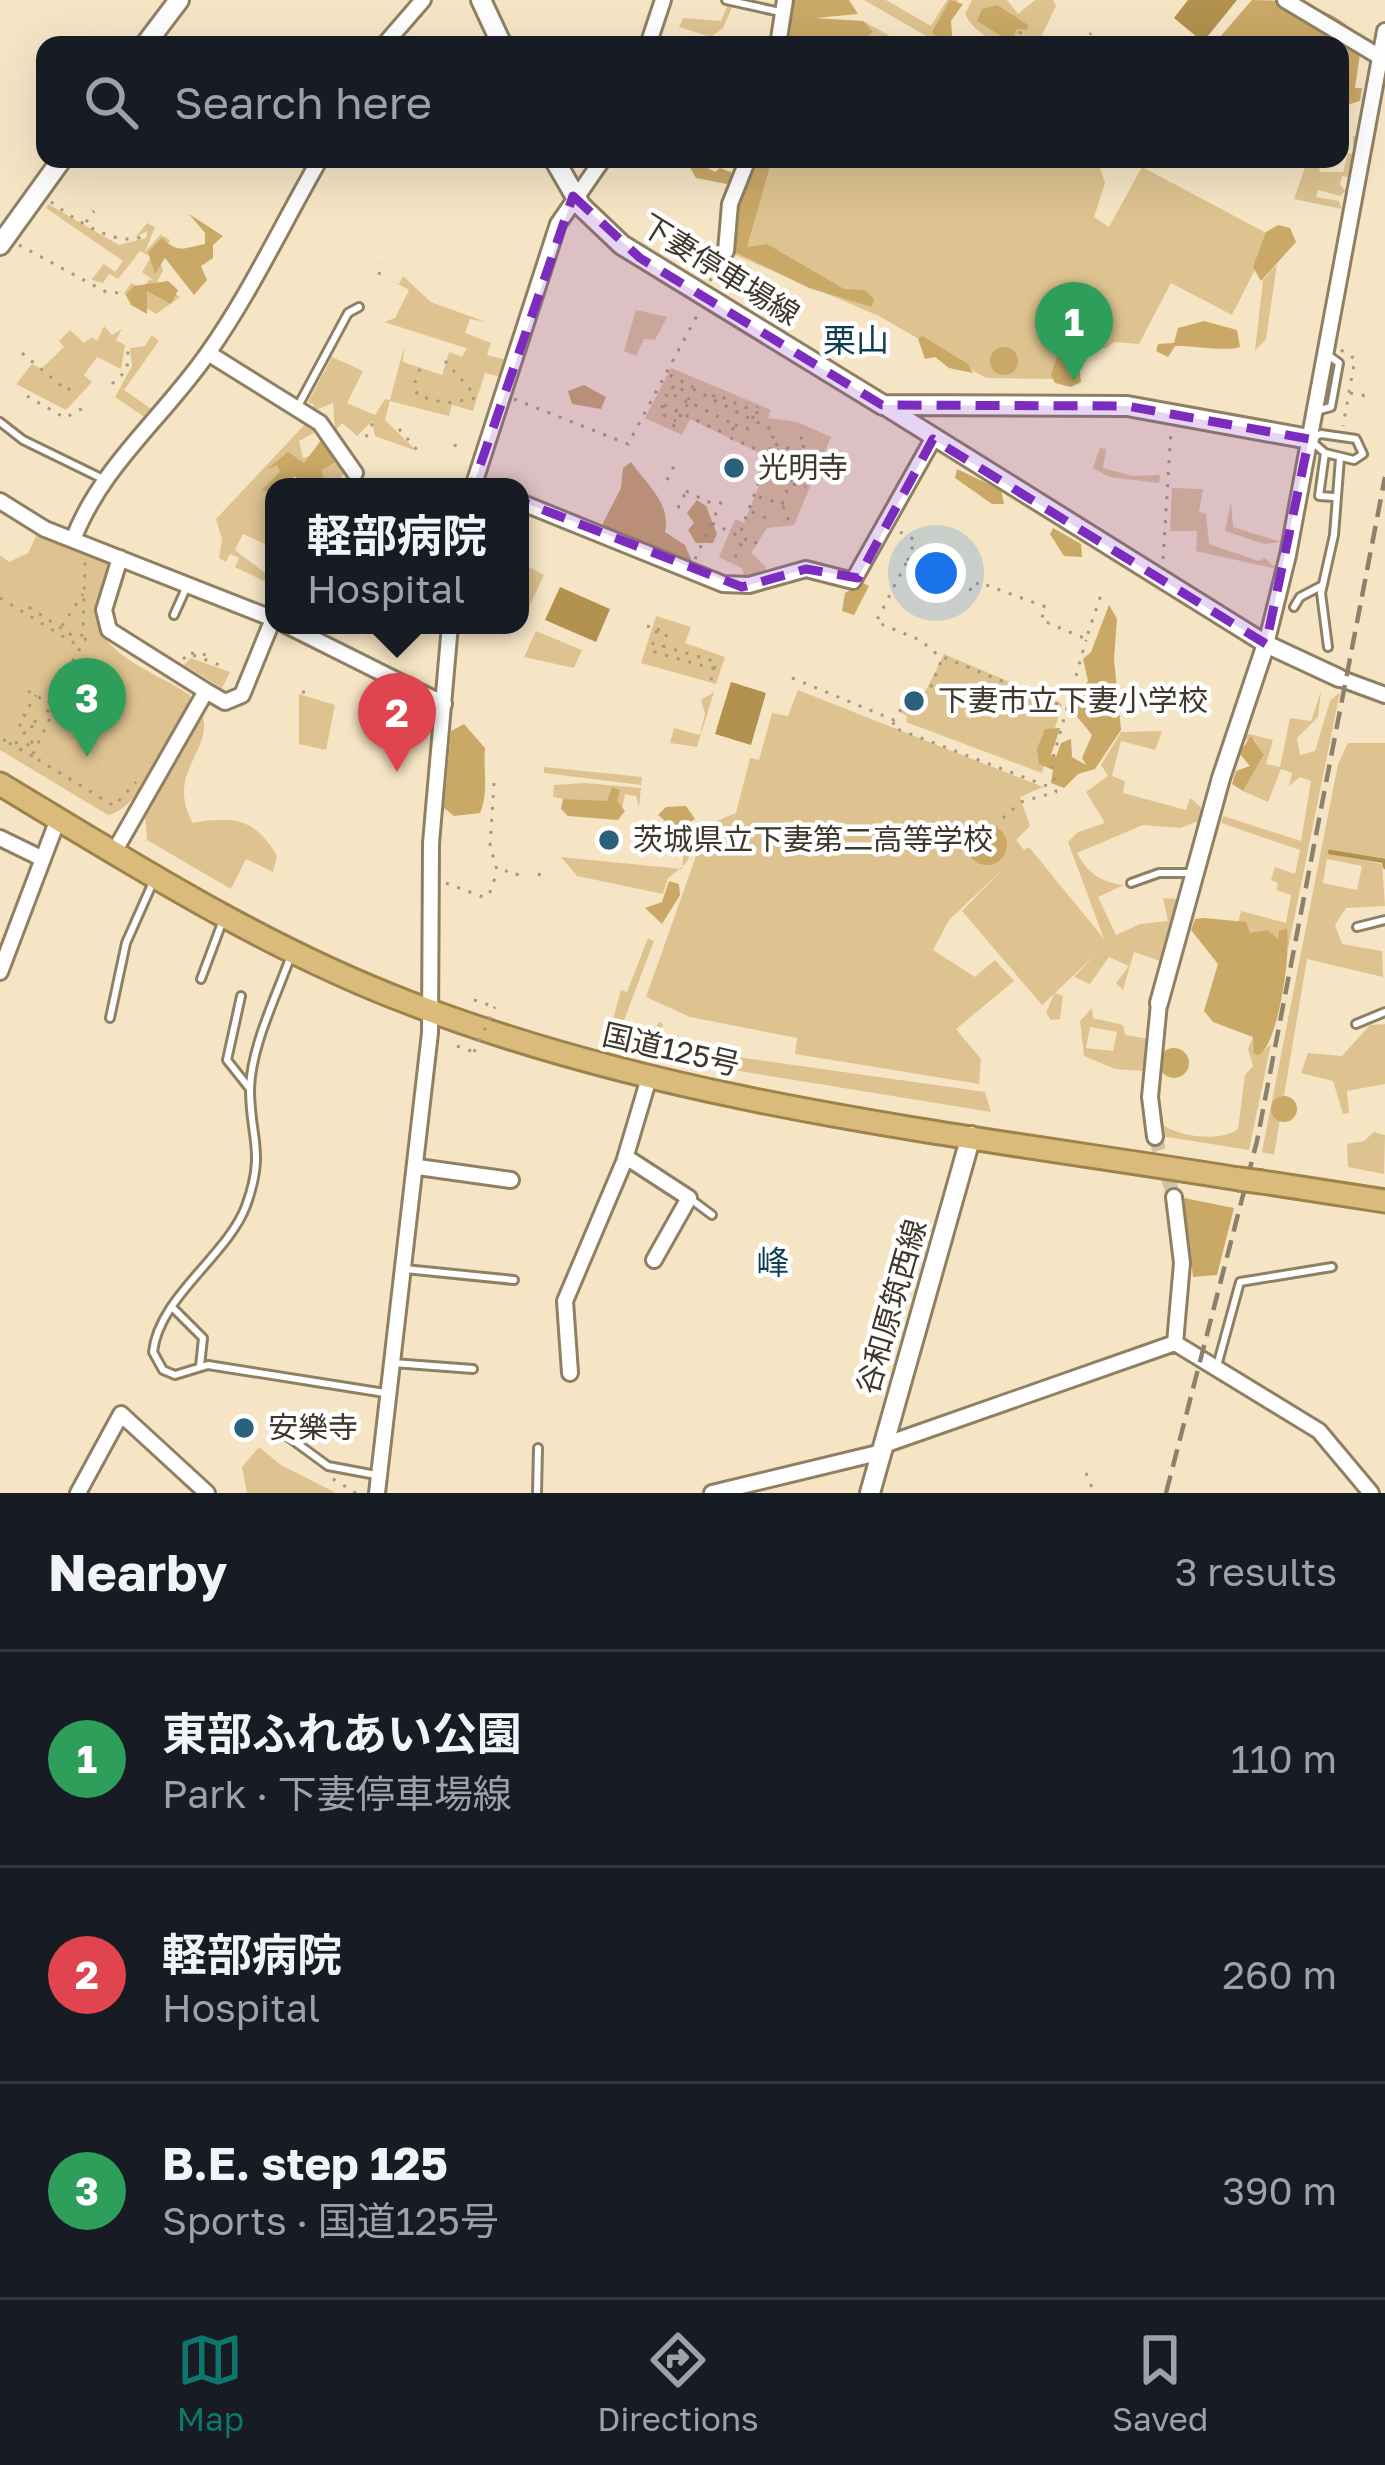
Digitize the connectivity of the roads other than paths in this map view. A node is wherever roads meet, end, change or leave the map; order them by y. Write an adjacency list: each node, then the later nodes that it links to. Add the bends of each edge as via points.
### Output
1 (179, 0): 9 (main road)
2 (423, 0): 10 (street)
3 (481, 0): 11 (main road)
4 (663, 0): 12 (street)
5 (726, 0): 7 (lane)
6 (1285, 0): 14 (street)
7 (784, 6): 13 (street)
8 (1385, 31): 16 (street)
9 (152, 36)
10 (392, 36)
11 (502, 36)
12 (650, 36)
13 (779, 36)
14 (1345, 36)
15 (1349, 38): 16 (street)
16 (1380, 57): 31 (street)
17 (56, 168): 23 (main road)
18 (315, 168): 26 (street)
19 (559, 168): 22 (main road, 下妻停車場線)
20 (596, 168): 22 (street)
21 (744, 168): 24 (street, via 730,204)
22 (573, 196): 27 (main road, 下妻停車場線, via 640,258); 35 (street)
23 (7, 243)
24 (726, 251)
25 (359, 307): 28 (lane)
26 (208, 353): 28 (street); 36 (street)
27 (883, 405): 30 (street); 31 (main road, via 1127,406)
28 (295, 406): 34 (street, via 330,433)
29 (0, 422): 36 (lane)
30 (933, 439): 39 (street, via 853,581 806,569 734,586); 50 (street)
31 (1309, 439): 32 (lane); 33 (lane, via 1334,435 1363,446 1357,460); 50 (street)
32 (1325, 453): 33 (lane); 37 (lane, via 1319,496)
33 (1340, 458): 37 (lane)
34 (352, 478)
35 (479, 478)
36 (103, 479): 40 (street)
37 (1334, 497): 43 (lane)
38 (0, 501): 40 (street)
39 (529, 506)
40 (73, 541): 41 (street)
41 (120, 558): 42 (street); 53 (street, via 104,610 109,630)
42 (188, 583): 45 (lane); 46 (street)
43 (1323, 585): 44 (lane); 51 (lane)
44 (1294, 607)
45 (174, 615)
46 (265, 615)
47 (268, 634): 53 (street, via 242,695 225,702)
48 (304, 634): 55 (street)
49 (449, 634): 55 (street)
50 (1266, 644): 52 (street); 61 (street)
51 (1328, 647)
52 (1339, 678): 54 (street)
53 (206, 691): 59 (street)
54 (1385, 694)
55 (444, 704): 72 (street, via 431,843)
56 (0, 784): 57 (highway, 国道125号)
57 (58, 819): 59 (highway, 国道125号); 60 (street)
58 (0, 838): 60 (street)
59 (114, 852): 62 (highway, 国道125号)
60 (43, 859): 68 (street)
61 (1194, 873): 63 (lane); 71 (street)
62 (156, 877): 64 (highway, 国道125号); 74 (lane, via 126,943)
63 (1131, 883)
64 (224, 916): 67 (highway, 国道125号); 69 (lane)
65 (1385, 920): 66 (lane)
66 (1357, 926)
67 (293, 950): 72 (highway, 国道125号); 77 (lane)
68 (0, 972)
69 (201, 979)
70 (241, 997): 77 (lane, via 227,1060)
71 (1159, 1003): 79 (street)
72 (430, 1010): 76 (highway, 国道125号); 81 (street)
73 (1385, 1012): 75 (lane)
74 (110, 1018)
75 (1356, 1024)
76 (649, 1078): 78 (highway, 国道125号); 80 (street)
77 (250, 1089): 91 (lane, via 259,1140 247,1203)
78 (971, 1136): 85 (highway, 国道125号); 101 (main road, 谷和原筑西線)
79 (1155, 1137)
80 (626, 1156): 84 (street); 97 (street, via 565,1301)
81 (418, 1167): 82 (street); 89 (street)
82 (511, 1180)
83 (1174, 1197): 92 (street, via 1182,1263)
84 (688, 1198): 86 (lane); 87 (street)
85 (1385, 1202)
86 (712, 1215)
87 (653, 1260)
88 (1332, 1267): 96 (lane, via 1240,1282)
89 (405, 1269): 90 (lane); 93 (street)
90 (514, 1280)
91 (174, 1309): 94 (lane, via 203,1338); 94 (lane, via 153,1352 176,1376)
92 (1175, 1343): 96 (street); 101 (street)
93 (393, 1363): 95 (lane); 98 (street)
94 (200, 1366): 98 (lane)
95 (472, 1369)
96 (1216, 1369): 109 (street, via 1319,1431)
97 (570, 1373)
98 (389, 1394): 102 (street)
99 (283, 1433): 102 (lane, via 338,1470)
100 (538, 1448): 106 (lane)
101 (883, 1448): 107 (street); 108 (main road, 谷和原筑西線)
102 (380, 1475): 105 (street)
103 (78, 1493): 104 (street, via 121,1414)
104 (207, 1493)
105 (377, 1493)
106 (537, 1493)
107 (712, 1493)
108 (870, 1493)
109 (1371, 1493)

